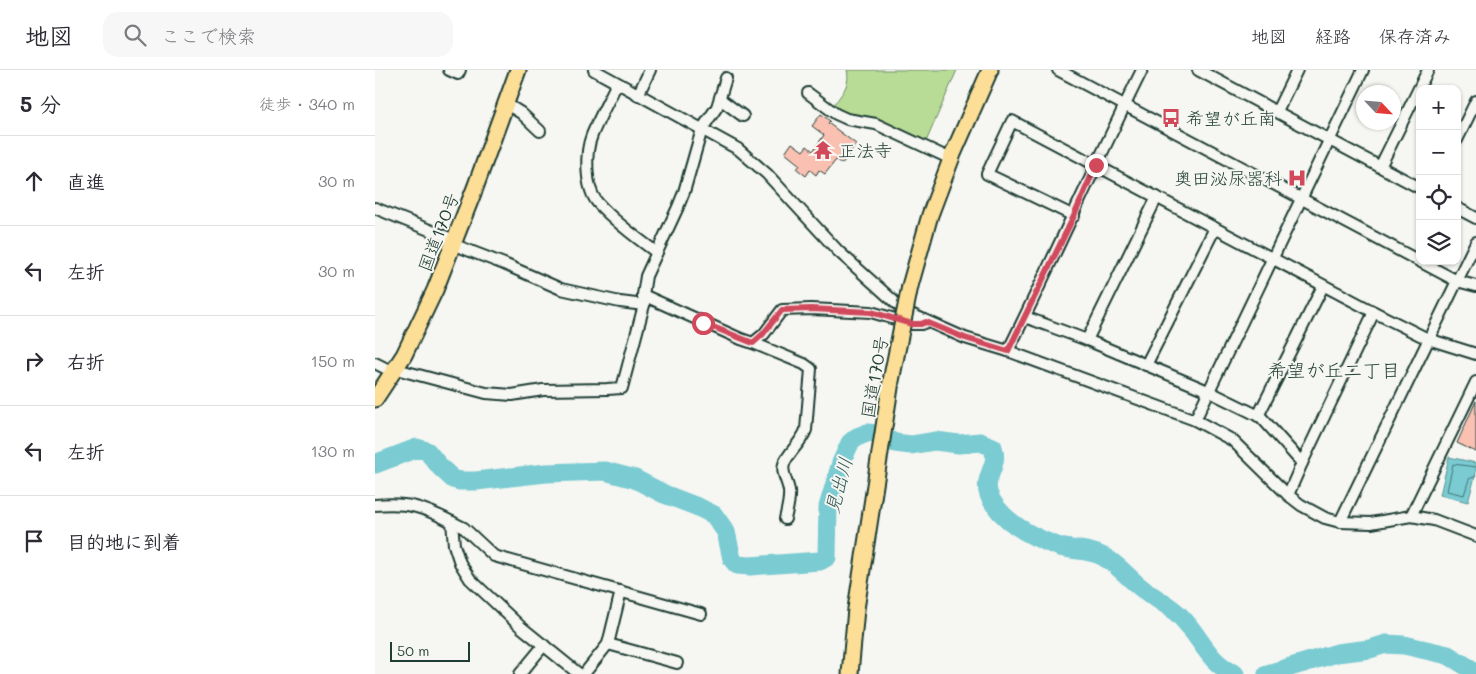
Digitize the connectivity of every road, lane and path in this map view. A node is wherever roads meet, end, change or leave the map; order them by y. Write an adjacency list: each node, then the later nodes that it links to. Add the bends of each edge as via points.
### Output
1 (449, 70): 2 (street, via 458,74)
2 (460, 70)
3 (518, 70): 20 (highway, 国道170号)
4 (594, 70): 15 (street)
5 (650, 70): 17 (street)
6 (990, 70): 28 (highway, 国道170号)
7 (1058, 70): 21 (street)
8 (1142, 70): 21 (street)
9 (1198, 70): 13 (street)
10 (1297, 70): 22 (street)
11 (1363, 70): 27 (street)
12 (1428, 70): 30 (street)
13 (1218, 74): 22 (street)
14 (726, 78): 18 (street)
15 (617, 83): 17 (street); 41 (street, via 587,154 590,187 597,202)
16 (808, 93): 28 (street, via 836,114 876,124)
17 (638, 95): 24 (street)
18 (720, 99): 23 (street); 24 (street)
19 (1476, 101): 26 (street)
20 (505, 103): 25 (street); 39 (highway, 国道170号)
21 (1125, 106): 29 (street); 33 (street)
22 (1277, 111): 27 (street)
23 (743, 116)
24 (702, 129): 41 (street, via 684,192); 49 (street, via 752,159 838,251 899,306)
25 (540, 131)
26 (1461, 132)
27 (1329, 140): 30 (street); 33 (street)
28 (951, 159): 79 (highway, 国道170号, bridge, via 930,215 910,286 891,381)
29 (1096, 165): 32 (street); 36 (street); 36 (street, via 1012,120 987,174)
30 (1380, 166): 31 (street)
31 (1416, 186)
32 (1157, 197): 38 (street); 51 (street)
33 (1301, 199): 42 (street); 43 (street)
34 (375, 208): 39 (street)
35 (1461, 210): 37 (street)
36 (1074, 216): 48 (street)
37 (1476, 218)
38 (1215, 228): 42 (street); 56 (street)
39 (453, 242): 46 (street, via 561,289 620,302); 57 (highway, 国道170号, via 424,315)
40 (1476, 242): 43 (street)
41 (656, 252): 46 (street, via 646,276)
42 (1272, 259): 44 (street); 59 (street)
43 (1457, 281): 45 (street); 50 (street)
44 (1323, 286): 47 (street); 61 (street)
45 (1476, 286)
46 (644, 300): 52 (street); 57 (street, via 621,388 543,390 512,395 486,393)
47 (1374, 312): 50 (street); 63 (street)
48 (1025, 317): 51 (street); 53 (street)
49 (926, 322): 52 (street, via 912,324 871,312 782,310); 53 (street)
50 (1428, 339): 54 (street); 69 (street)
51 (1087, 340): 56 (street)
52 (753, 343): 67 (street, via 811,369 806,430 784,464 789,490)
53 (1008, 351): 62 (street)
54 (1476, 354)
55 (375, 363): 57 (street)
56 (1147, 365): 59 (street)
57 (394, 370): 60 (highway, 国道170号)
58 (1476, 382): 66 (street)
59 (1208, 391): 61 (street); 62 (street)
60 (375, 399)
61 (1258, 416): 63 (street)
62 (1195, 420): 64 (street, via 1232,440)
63 (1302, 464): 64 (street)
64 (1289, 495): 69 (street, via 1325,518)
65 (375, 505): 68 (street, via 407,504)
66 (1411, 516): 69 (street, via 1371,523); 70 (street, via 1434,520)
67 (785, 519)
68 (452, 522): 71 (street, via 495,556); 74 (street, via 459,563 470,579)
69 (1340, 522)
70 (1476, 536)
71 (621, 591): 72 (street); 73 (street)
72 (701, 614)
73 (608, 644): 75 (street); 78 (street)
74 (544, 645): 76 (street); 77 (street)
75 (677, 663)
76 (520, 674)
77 (579, 674)
78 (584, 674)
79 (850, 674)

